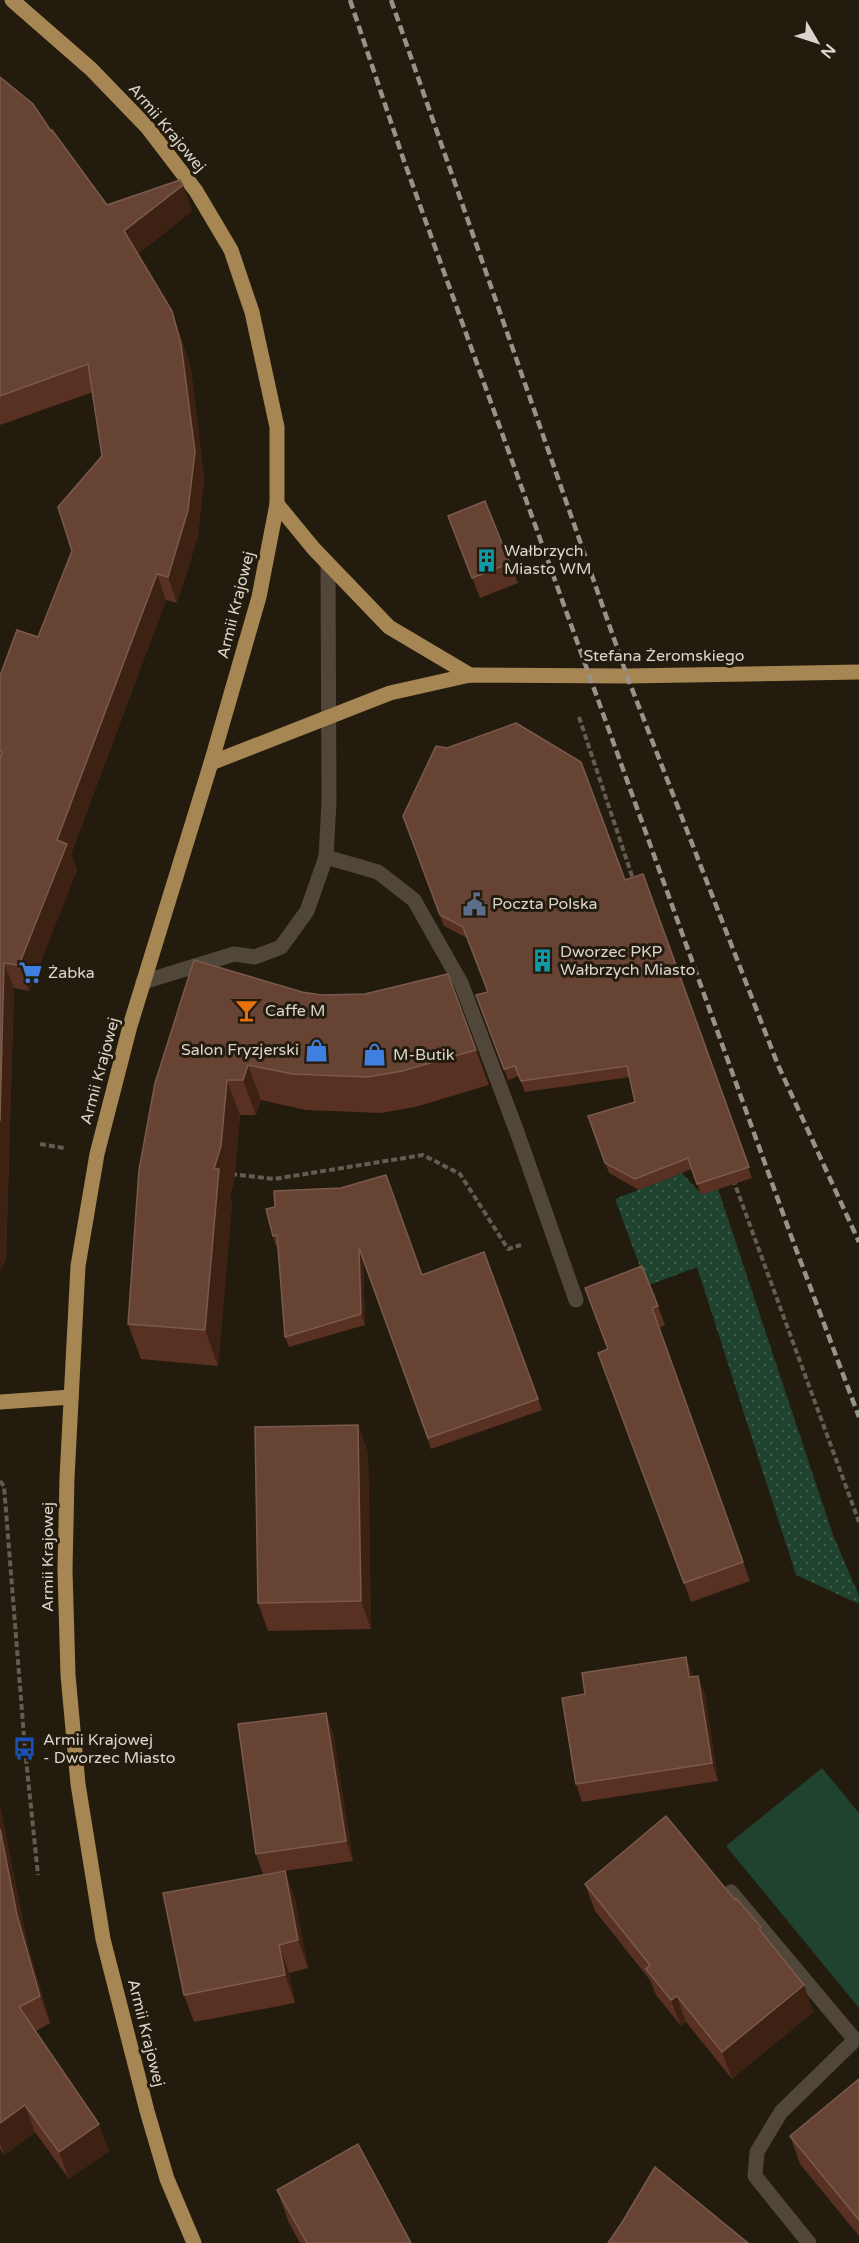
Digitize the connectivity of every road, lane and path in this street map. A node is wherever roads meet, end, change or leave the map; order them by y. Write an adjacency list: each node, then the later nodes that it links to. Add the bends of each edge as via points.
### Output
1 (12, 0): 2 (main road, Armii Krajowej, via 91,69 147,127 196,191 231,249 252,312 277,427)
2 (277, 504): 3 (main road, Stefana Żeromskiego); 8 (main road, Armii Krajowej, via 260,597)
3 (328, 565): 5 (main road, Stefana Żeromskiego, via 388,627); 7 (street)
4 (859, 672): 5 (main road, Stefana Żeromskiego)
5 (470, 675): 7 (main road, Stefana Żeromskiego, via 390,693)
6 (579, 717): 10 (path)
7 (328, 718): 8 (main road, Stefana Żeromskiego); 9 (street)
8 (211, 763): 11 (main road, Armii Krajowej)
9 (326, 857): 11 (street, via 307,912 281,947 255,957 234,954); 16 (street, via 378,872 414,900 461,983)
10 (636, 888)
11 (143, 982): 13 (main road, Armii Krajowej)
12 (40, 1144): 13 (path)
13 (97, 1154): 18 (main road, Armii Krajowej, via 78,1266)
14 (731, 1172): 21 (path)
15 (222, 1173): 16 (path, via 274,1179 423,1155 460,1174 508,1249)
16 (553, 1235): 17 (street)
17 (576, 1300)
18 (71, 1397): 19 (main road); 24 (main road, Armii Krajowej, via 65,1570 68,1675 78,1784 103,1940 167,2179)
19 (0, 1402)
20 (0, 1480): 22 (path, via 4,1486)
21 (859, 1522)
22 (38, 1875)
23 (731, 1892): 25 (street, via 855,2040 781,2112 757,2152 755,2176)
24 (194, 2243)
25 (809, 2243)

